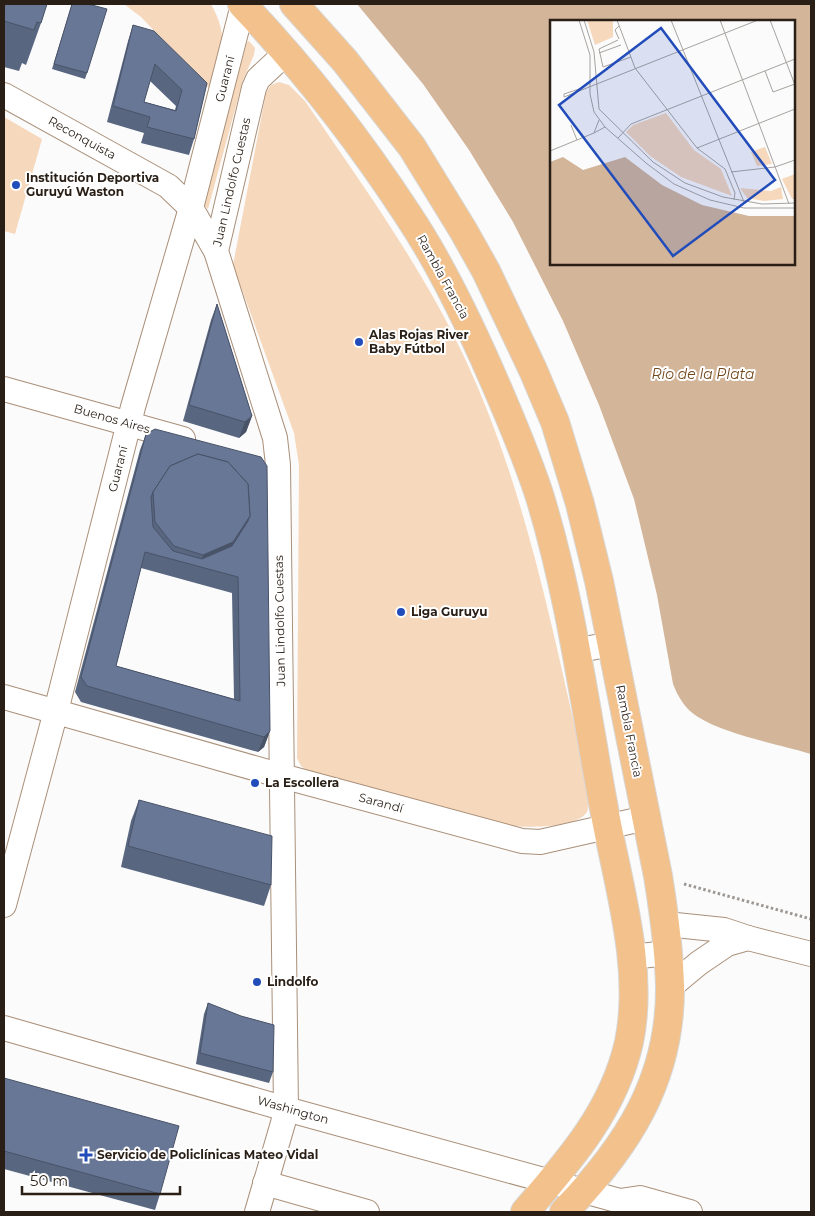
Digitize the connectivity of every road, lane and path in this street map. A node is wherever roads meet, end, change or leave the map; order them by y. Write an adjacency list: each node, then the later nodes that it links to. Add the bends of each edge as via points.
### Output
1 (243, 4): 3 (main road, Rambla Francia); 5 (street, Guaraní)
2 (294, 4): 10 (main road, Rambla Francia, via 345,61 412,147 463,230 507,314 556,422 590,542)
3 (287, 52): 6 (street, Juan Lindolfo Cuestas, via 258,79 254,88); 11 (main road, Rambla Francia, via 335,112 409,216 472,330 538,494 557,561)
4 (4, 95): 5 (street, Reconquista, via 168,186)
5 (191, 208): 6 (street, Reconquista); 8 (street, Guaraní)
6 (216, 251): 14 (street, Juan Lindolfo Cuestas, via 275,438 269,462)
7 (4, 389): 8 (street, Buenos Aires)
8 (129, 424): 9 (street, Buenos Aires); 13 (street, Guaraní)
9 (204, 444)
10 (611, 644): 11 (street); 15 (main road, Rambla Francia)
11 (575, 651): 16 (main road, Rambla Francia)
12 (4, 697): 13 (street, Sarandí)
13 (56, 711): 14 (street, Sarandí); 18 (street, Guaraní)
14 (282, 776): 16 (street, Sarandí, via 531,843); 27 (street, Juan Lindolfo Cuestas)
15 (646, 818): 16 (street, Sarandí); 17 (main road, Rambla Francia)
16 (607, 826): 24 (main road, Rambla Francia)
17 (658, 876): 19 (path); 20 (main road, Rambla Francia)
18 (4, 905)
19 (811, 919)
20 (666, 924): 21 (street, via 724,930); 22 (main road, Rambla Francia)
21 (748, 938): 23 (street); 25 (street, via 726,944)
22 (668, 953): 24 (street); 25 (main road, Rambla Francia)
23 (811, 954)
24 (631, 958): 29 (main road, Rambla Francia, via 634,1002 629,1041 618,1078 587,1136)
25 (670, 987): 30 (main road, Rambla Francia, via 664,1046 648,1095 618,1150)
26 (4, 1028): 27 (street, Washington)
27 (286, 1109): 28 (street, Juan Lindolfo Cuestas); 29 (street, Washington)
28 (266, 1183): 32 (street, Juan Lindolfo Cuestas); 33 (street)
29 (550, 1183): 30 (street, Washington); 34 (main road, Rambla Francia)
30 (583, 1192): 31 (street, Washington); 35 (main road, Rambla Francia)
31 (629, 1207): 36 (street, Washington, via 640,1198)
32 (257, 1212)
33 (367, 1212)
34 (525, 1212)
35 (564, 1212)
36 (690, 1212)

